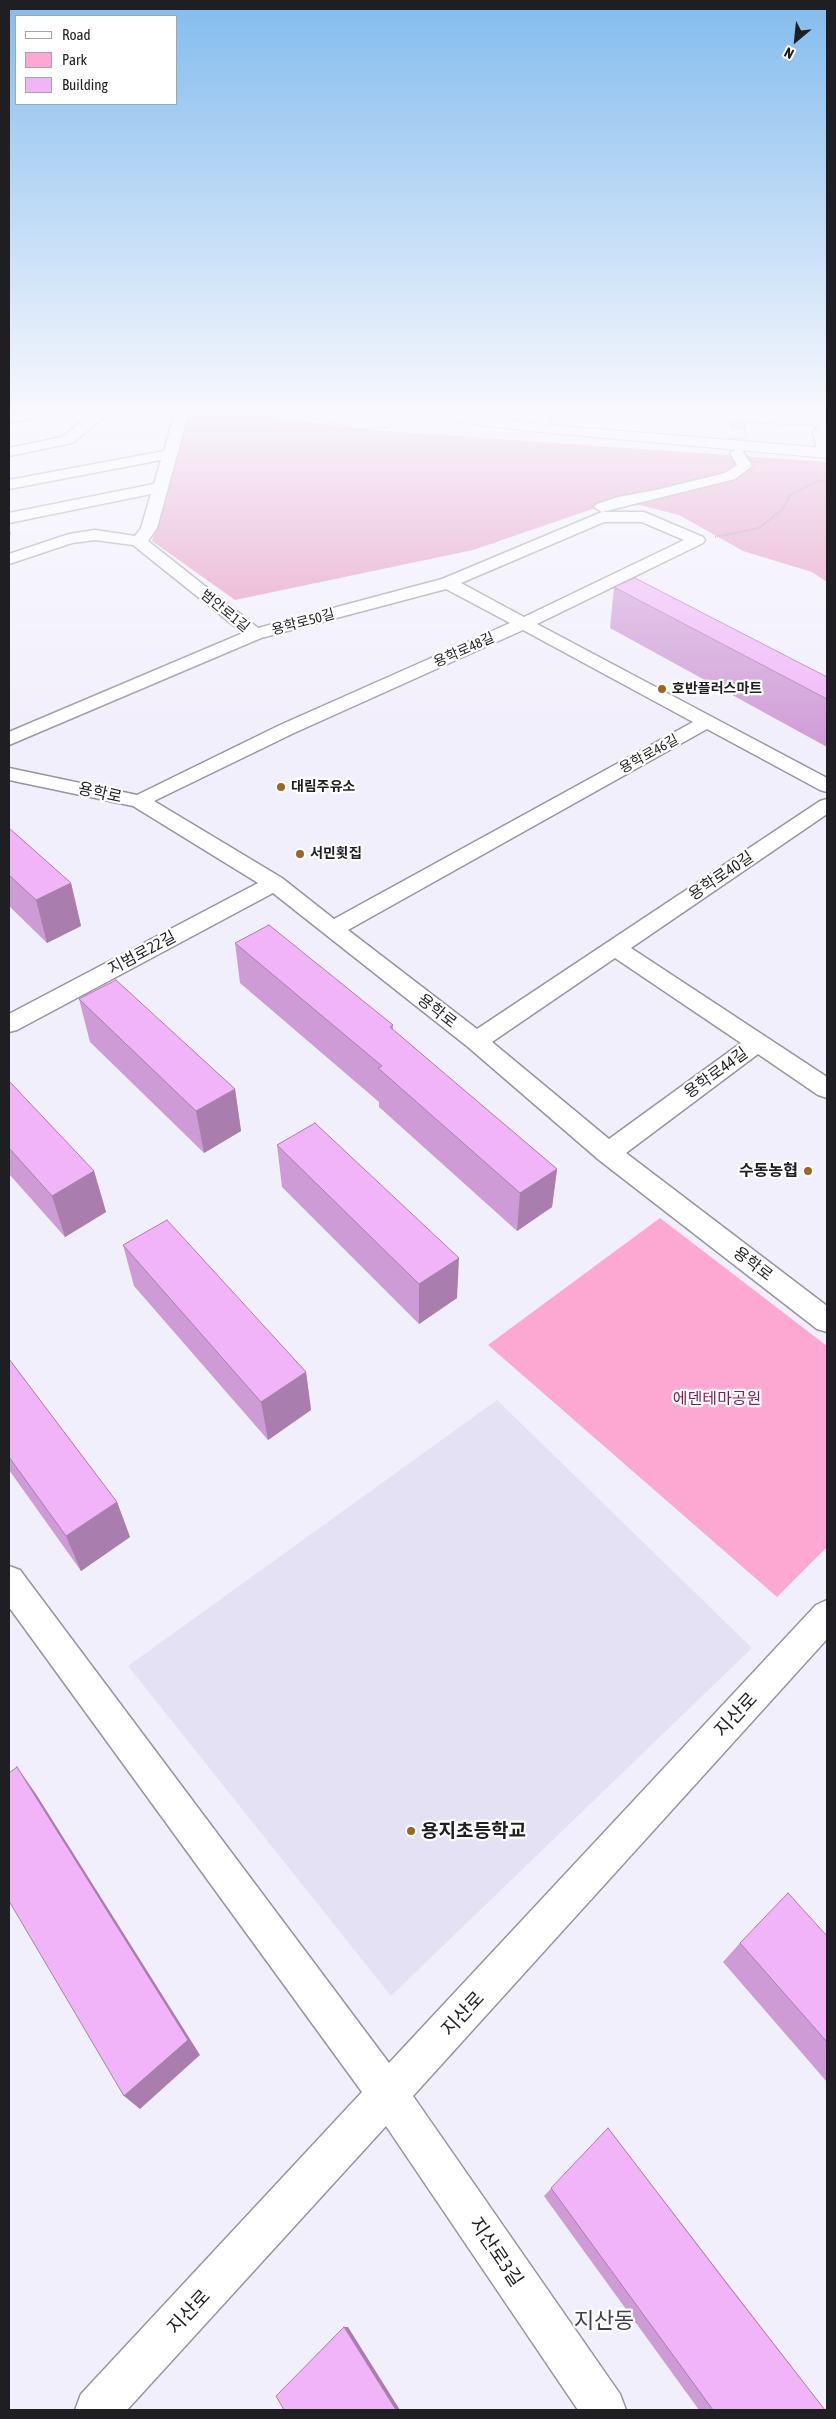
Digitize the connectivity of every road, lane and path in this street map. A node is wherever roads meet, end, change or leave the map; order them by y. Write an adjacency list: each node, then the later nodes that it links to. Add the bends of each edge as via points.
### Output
1 (150, 524): 7 (street)
2 (564, 524): 8 (street, via 513,548)
3 (586, 524): 8 (street, 용학로50길)
4 (660, 524): 11 (street, 용학로48길, via 697,540)
5 (764, 524): 6 (path, via 722,537)
6 (709, 537)
7 (139, 542): 9 (street, via 95,535 68,539); 12 (street, 범안로1길)
8 (518, 553): 10 (street, 용학로50길)
9 (9, 559)
10 (448, 583): 11 (street); 12 (street, 용학로50길)
11 (524, 623): 13 (street); 17 (street, 용학로48길, via 287,729)
12 (254, 634): 14 (street, 용학로50길)
13 (708, 721): 16 (street); 20 (street, 용학로46길)
14 (9, 739)
15 (9, 774): 17 (street, 용학로)
16 (827, 786)
17 (139, 802): 19 (street, 용학로)
18 (827, 805): 21 (street, 용학로40길)
19 (274, 883): 20 (street, 용학로); 22 (street, 지범로22길)
20 (333, 929): 23 (street, 용학로)
21 (614, 947): 23 (street, 용학로40길); 24 (street, 용학로44길)
22 (9, 1024)
23 (476, 1041): 26 (street, 용학로)
24 (757, 1043): 25 (street); 26 (street, 용학로44길)
25 (827, 1089)
26 (608, 1153): 27 (street, 용학로)
27 (827, 1320)
28 (9, 1581): 30 (street, 지산로3길)
29 (827, 1616): 30 (street, 지산로)
30 (388, 2094): 31 (street, 지산로); 32 (street, 지산로3길)
31 (97, 2410)
32 (604, 2410)

